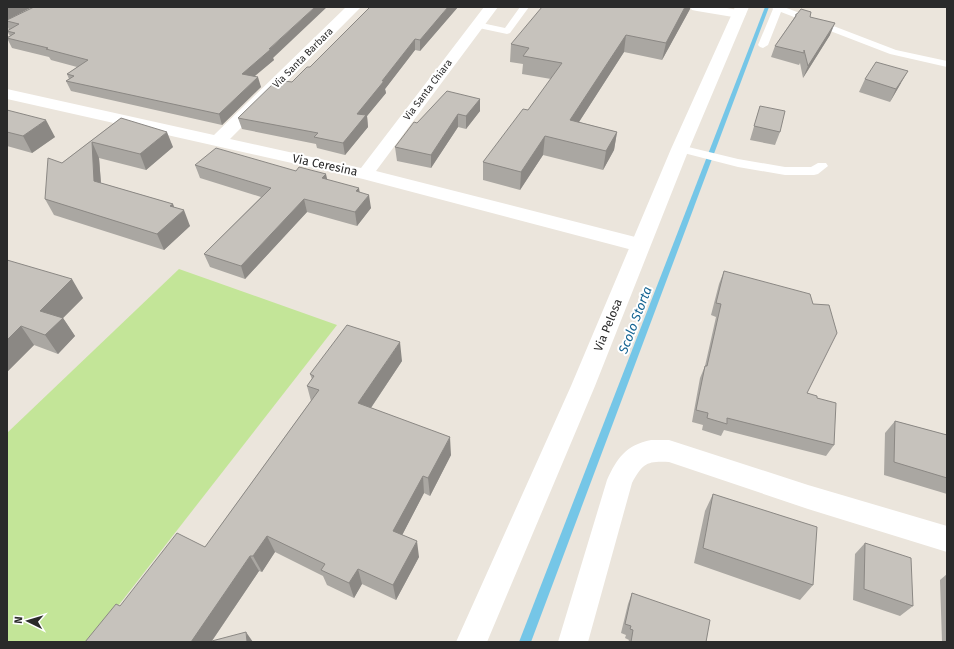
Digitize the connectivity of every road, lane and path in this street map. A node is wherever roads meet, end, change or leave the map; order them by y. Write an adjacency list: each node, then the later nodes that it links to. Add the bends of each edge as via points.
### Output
1 (351, 7): 11 (street, Via Santa Barbara)
2 (491, 7): 7 (street, Via Santa Chiara)
3 (525, 7): 7 (lane, via 507,31)
4 (697, 7): 6 (street)
5 (777, 7): 8 (lane); 9 (lane, via 893,52)
6 (741, 11): 12 (street, Via Pelosa)
7 (477, 25): 14 (street, Via Santa Chiara)
8 (763, 45)
9 (947, 64)
10 (7, 94): 11 (street, Via Ceresina)
11 (217, 142): 14 (street, Via Ceresina)
12 (680, 149): 13 (lane, via 785,171 814,171); 15 (street, Via Pelosa)
13 (822, 166)
14 (365, 174): 15 (street, Via Ceresina)
15 (640, 245): 17 (street, Via Pelosa, via 583,386)
16 (947, 539): 18 (street, via 669,451 654,449 638,454 620,480)
17 (471, 642)
18 (573, 642)

